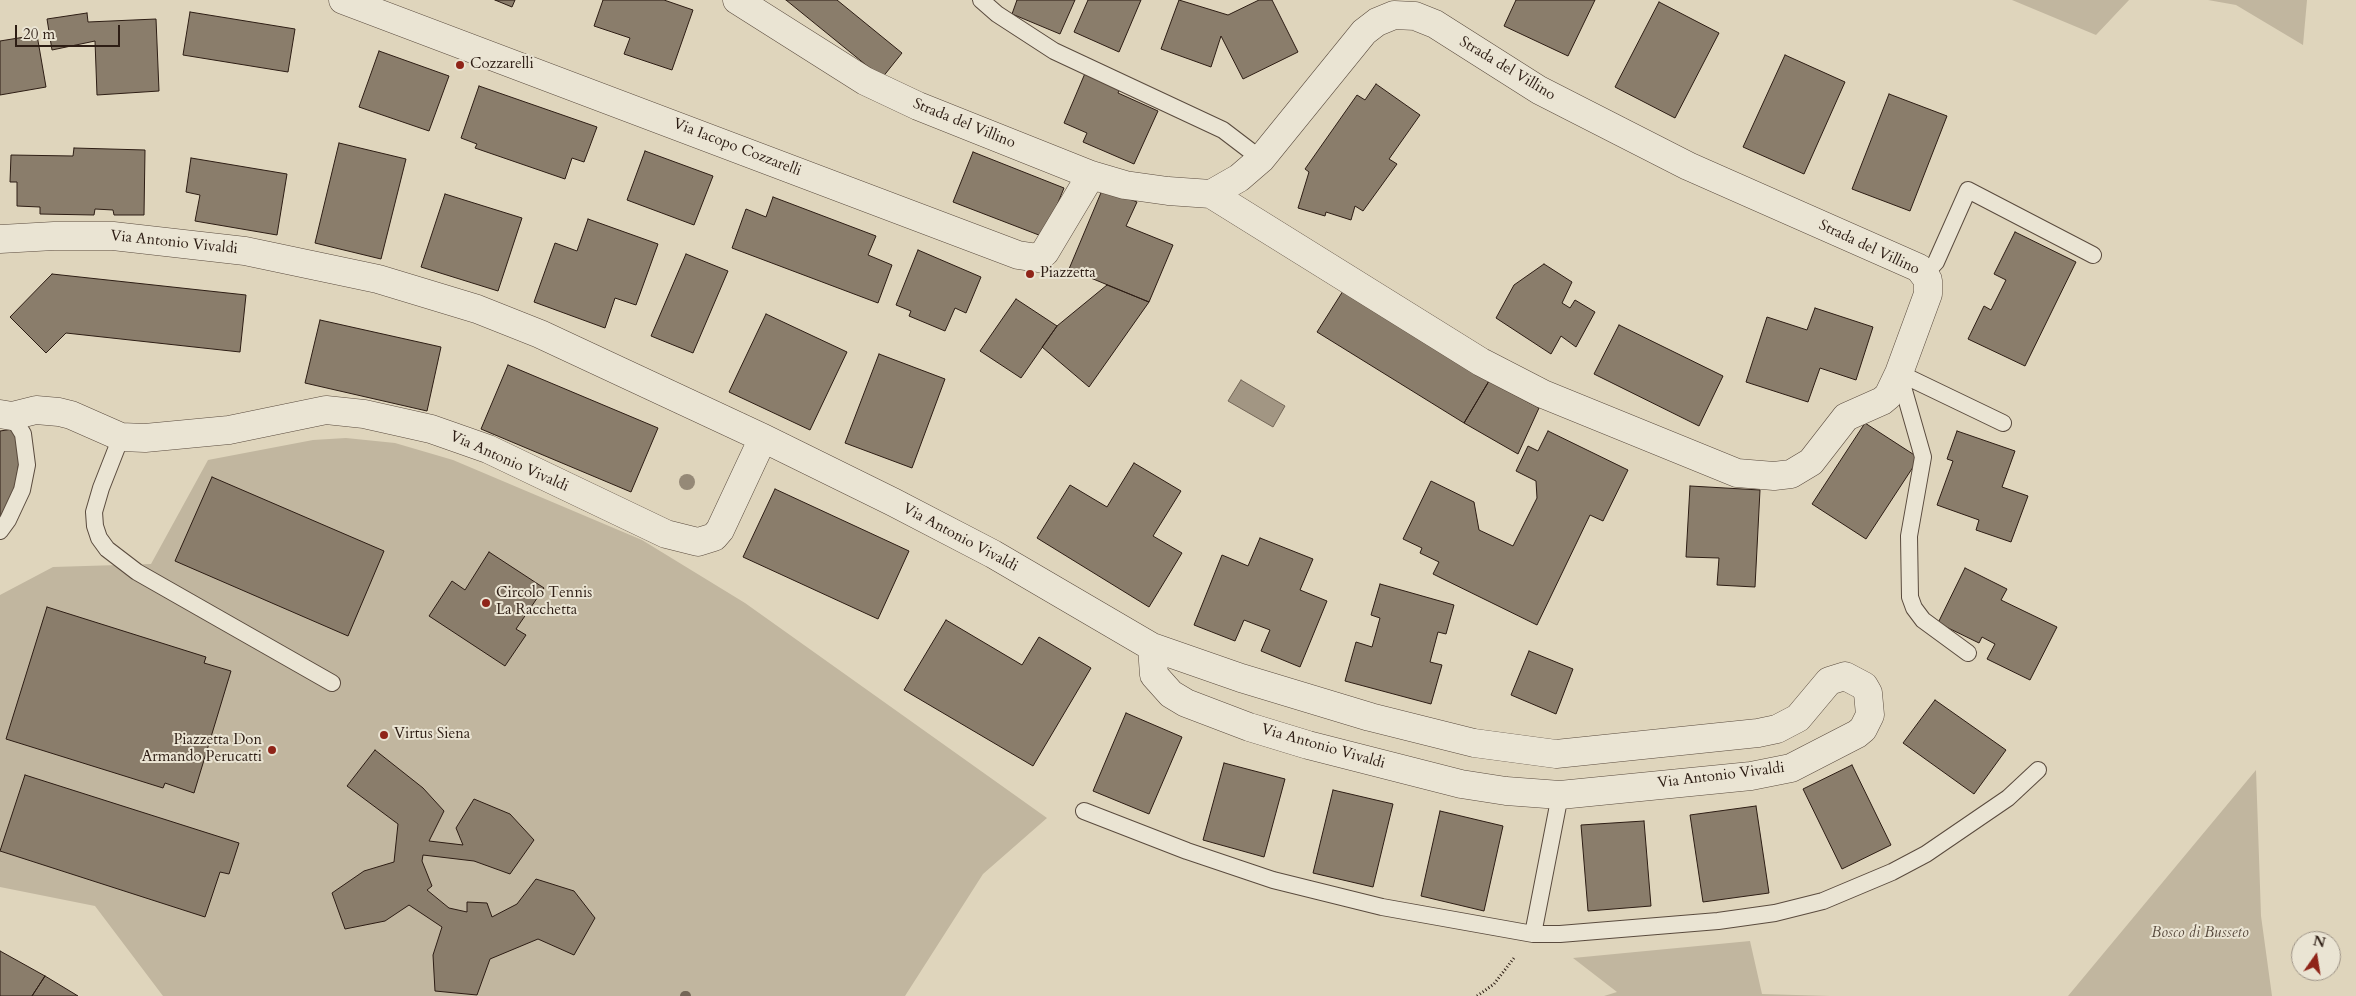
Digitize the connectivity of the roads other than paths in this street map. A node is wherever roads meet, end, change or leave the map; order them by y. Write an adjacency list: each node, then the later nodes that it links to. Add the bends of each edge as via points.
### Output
1 (343, 0): 5 (street, Via Iacopo Cozzarelli, via 1023,257 1038,258 1045,252)
2 (737, 0): 5 (street, Strada del Villino, via 826,58 888,93)
3 (981, 0): 4 (lane, via 1054,51 1223,130)
4 (1261, 159): 6 (street, Strada del Villino, via 1239,178); 9 (street, Strada del Villino, via 1364,32 1394,15 1415,16 1435,24 1539,90 1688,166 1919,268)
5 (1091, 175): 6 (street, Strada del Villino, via 1148,189)
6 (1211, 194): 10 (street, Strada del Villino, via 1481,362 1552,398 1737,473 1774,476 1791,474 1803,468 1846,418 1882,402)
7 (0, 239): 14 (street, Via Antonio Vivaldi, via 54,236 141,238 245,251 378,279 477,309 540,334)
8 (2093, 256): 9 (lane, via 1968,190)
9 (1927, 284): 10 (street, Strada del Villino)
10 (1899, 373): 12 (lane); 17 (lane, via 1923,457 1909,536 1910,597 1923,620)
11 (6, 415): 13 (street, Via Antonio Vivaldi, via 36,410 59,412); 15 (lane, via 23,434 27,465 22,490)
12 (2003, 423)
13 (121, 437): 14 (street, Via Antonio Vivaldi, via 230,430 326,410 364,414 430,429 488,449 666,534 698,542 714,537 720,530); 18 (lane, via 94,512 99,538 107,549 137,572)
14 (763, 438): 16 (street, Via Antonio Vivaldi, via 940,526)
15 (0, 531)
16 (1152, 647): 20 (street, Via Antonio Vivaldi, via 1154,675 1171,694 1249,727 1461,784); 20 (street, Via Antonio Vivaldi, via 1370,717 1474,743 1556,754 1777,729 1798,718 1829,682 1845,676 1858,682 1868,693 1870,715 1863,728 1844,742 1791,768 1751,776)
17 (1968, 653)
18 (332, 683)
19 (2038, 770): 22 (lane, via 2008,798 1926,854 1823,901 1775,913 1718,921)
20 (1560, 795): 22 (lane)
21 (1084, 811): 22 (lane, via 1273,880 1382,907)
22 (1532, 934)

